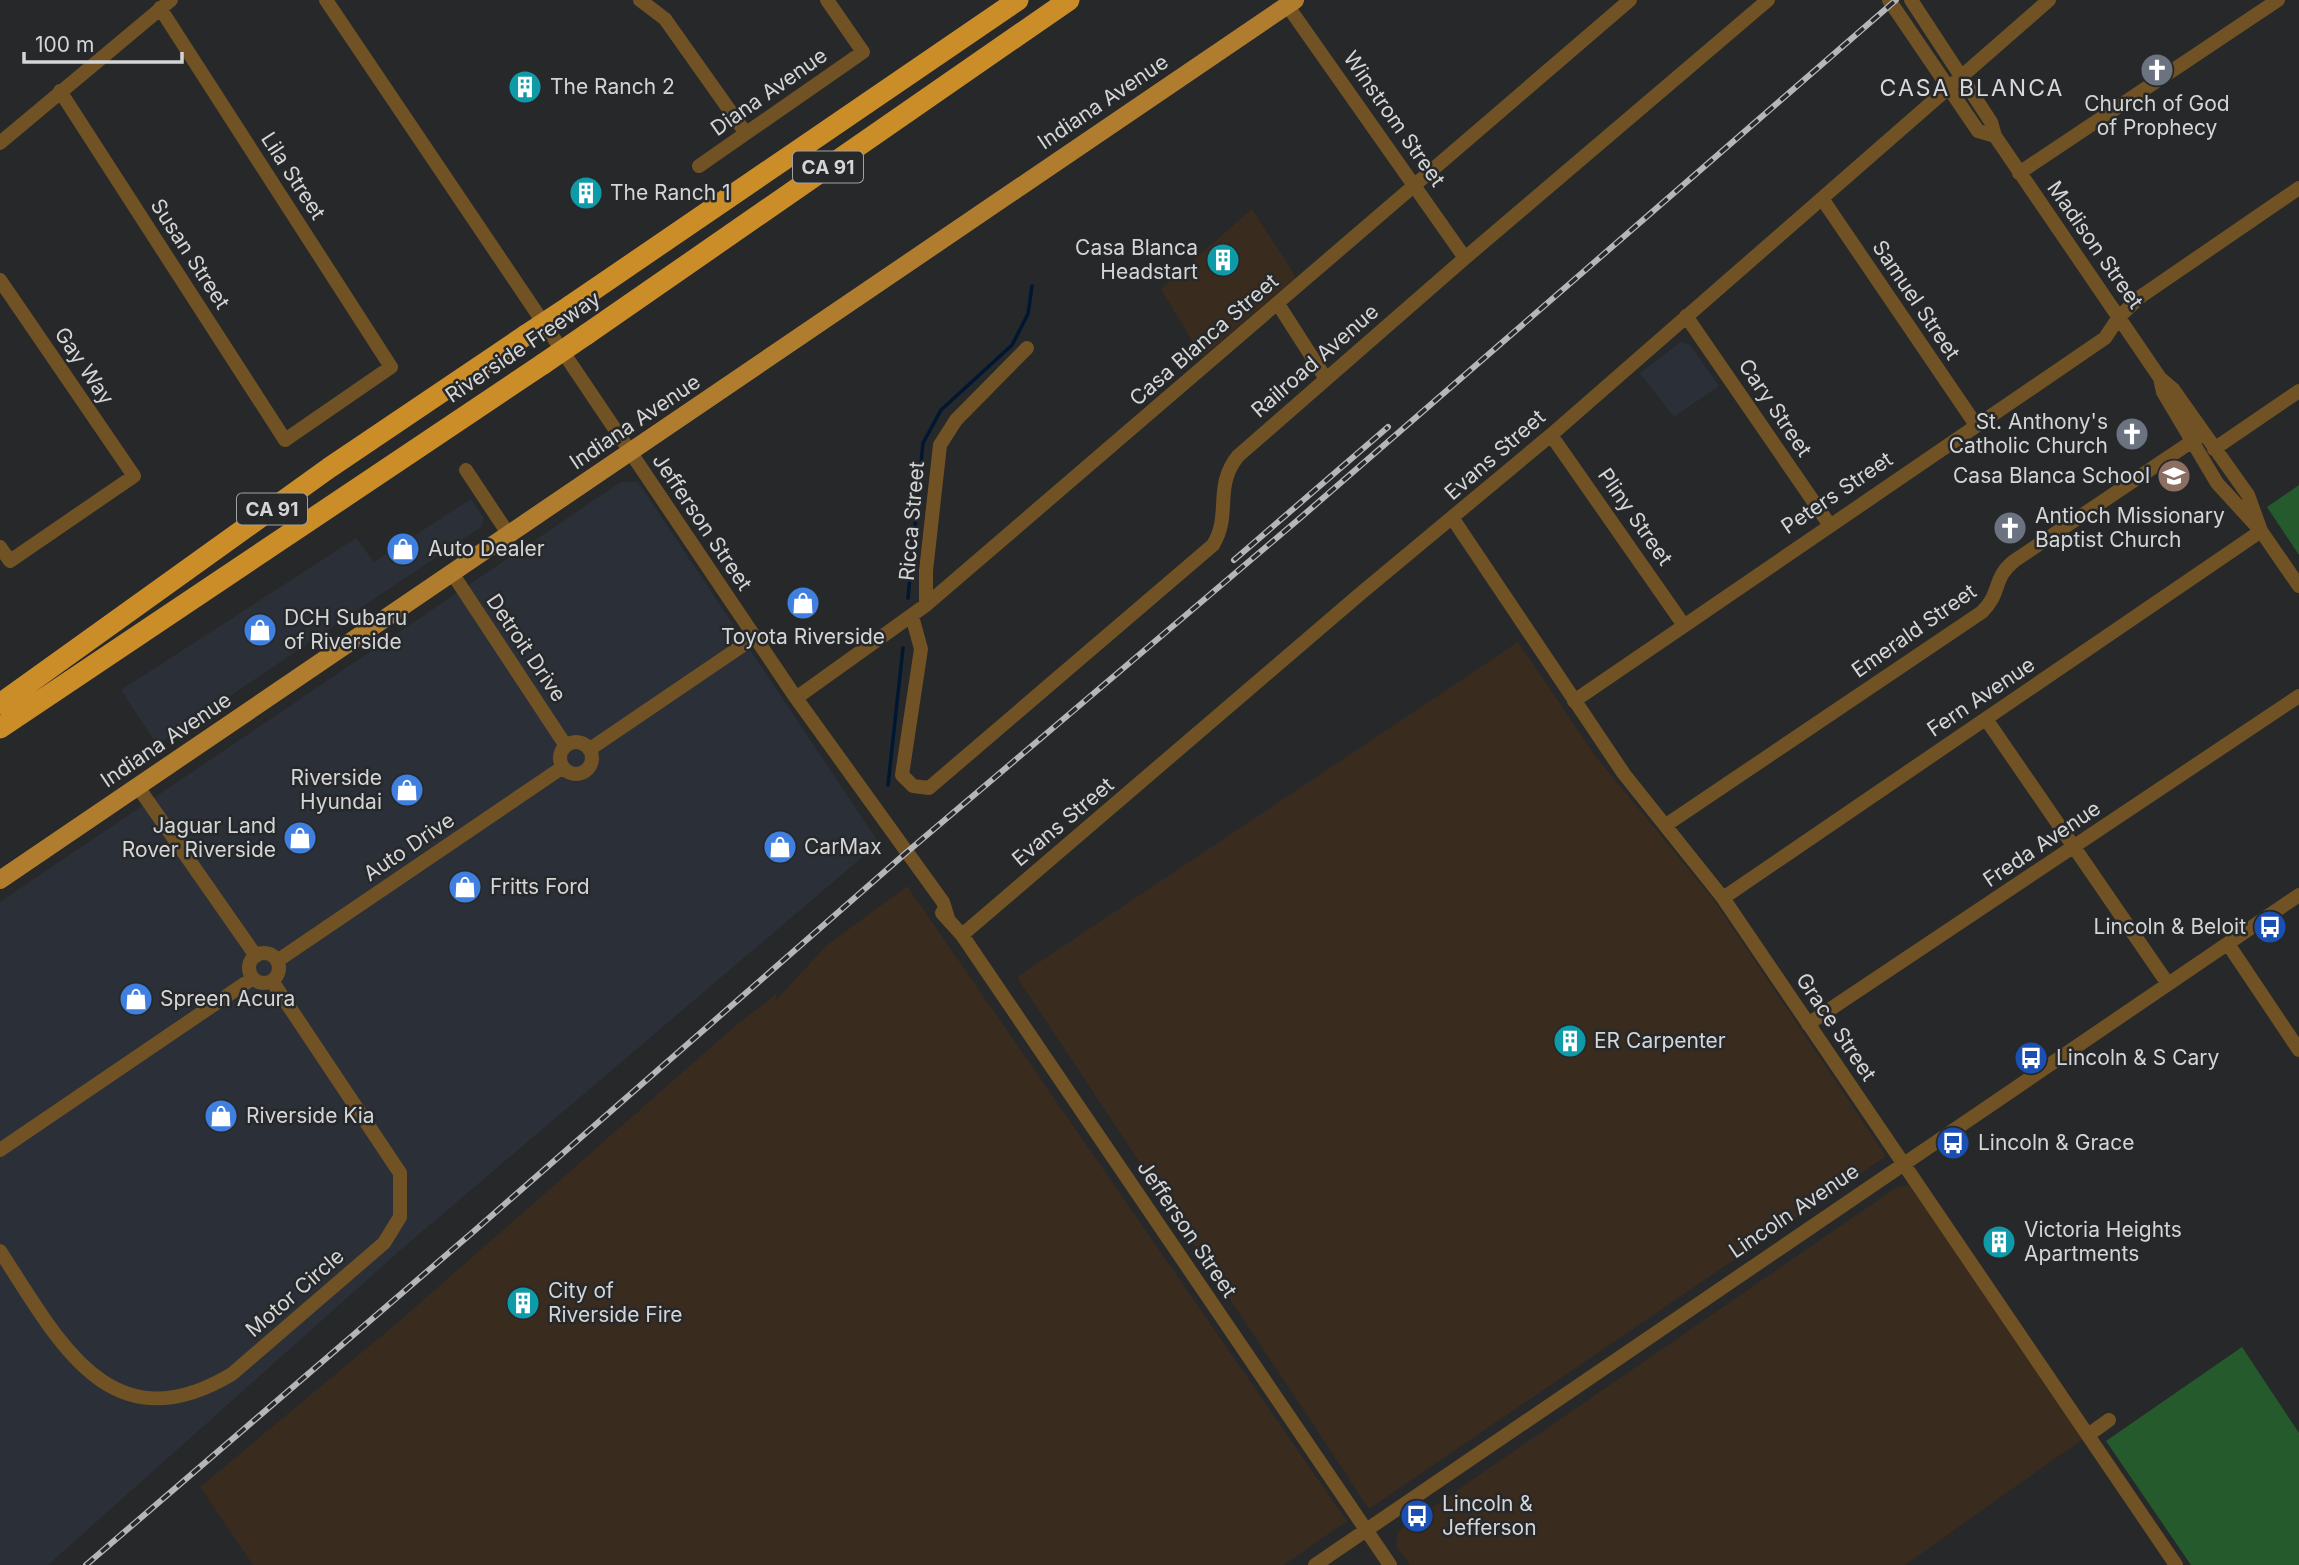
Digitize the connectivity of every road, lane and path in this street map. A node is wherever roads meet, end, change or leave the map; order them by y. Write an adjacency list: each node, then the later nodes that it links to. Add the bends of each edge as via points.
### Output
1 (327, 0): 38 (street, Jefferson Street)
2 (640, 0): 17 (street, via 665,19)
3 (827, 0): 17 (street, Diana Avenue, via 863,52)
4 (1018, 0): 54 (highway, Riverside Freeway / CA 91, bridge, via 329,468)
5 (1069, 0): 56 (highway, Riverside Freeway / CA 91, bridge, via 543,364)
6 (1630, 0): 22 (street, Casa Blanca Street)
7 (1768, 0): 25 (street, Railroad Avenue)
8 (1889, 0): 15 (street, Madison Street)
9 (1911, 0): 14 (street, Madison Street)
10 (2049, 0): 14 (street, Evans Street)
11 (2278, 0): 21 (street)
12 (1291, 2): 22 (street, Winstrom Street); 38 (main road, Indiana Avenue)
13 (166, 4): 16 (street); 36 (street, Lila Street, via 391,367)
14 (1963, 76): 15 (street, Evans Street); 18 (street, Madison Street, via 1991,122)
15 (1951, 87): 18 (street, Madison Street, via 1978,131); 24 (street, Evans Street)
16 (60, 92): 19 (street); 36 (street, Susan Street)
17 (745, 132): 20 (street, Diana Avenue)
18 (1994, 136): 21 (street, Madison Street)
19 (0, 143)
20 (699, 166)
21 (2019, 173): 29 (street, Madison Street)
22 (1415, 187): 25 (street, Winstrom Street); 27 (street, Casa Blanca Street)
23 (2299, 188): 29 (street, Peters Street)
24 (1823, 200): 28 (street, Evans Street); 33 (street, Samuel Street)
25 (1465, 257): 31 (street, Railroad Avenue)
26 (0, 280): 44 (street, Gay Way, via 134,476 10,561)
27 (1278, 304): 31 (street); 47 (street, Casa Blanca Street)
28 (1686, 316): 34 (street, Evans Street); 41 (street, Cary Street)
29 (2119, 317): 33 (street, Peters Street, via 2105,338); 35 (street, Madison Street, via 2160,378 2173,389)
30 (1027, 348): 47 (street, Ricca Street, via 956,420 940,445)
31 (1326, 379): 48 (street, Railroad Avenue, via 1228,469 1223,521 1213,545 929,788 906,782 902,775 921,649)
32 (2299, 391): 37 (street)
33 (1976, 425): 41 (street, Peters Street)
34 (1551, 435): 40 (street, Evans Street); 49 (street, Pliny Street)
35 (2198, 437): 37 (street, Madison Street); 42 (street, Madison Street, via 2217,483); 61 (street, Emerald Street, via 2014,561 1999,577 1995,600 1982,612)
36 (285, 440)
37 (2214, 449): 42 (street, Madison Street, via 2248,495)
38 (631, 453): 43 (main road, Indiana Avenue); 50 (street, Jefferson Street)
39 (466, 470): 43 (street)
40 (1453, 519): 53 (street, Grace Street); 66 (street, Evans Street)
41 (1829, 524): 49 (street, Peters Street)
42 (2262, 531): 46 (street, Madison Street); 55 (street, Fern Avenue)
43 (509, 535): 45 (main road, Indiana Avenue)
44 (0, 547)
45 (452, 573): 57 (street, Detroit Drive); 60 (main road, Indiana Avenue)
46 (2299, 586)
47 (926, 606): 48 (street, Casa Blanca Street)
48 (912, 616): 52 (street, Casa Blanca Street)
49 (1684, 624): 53 (street, Peters Street)
50 (755, 637): 52 (street, Jefferson Street); 58 (street, Auto Drive)
51 (2299, 696): 62 (street, Freda Avenue)
52 (796, 698): 66 (street, Jefferson Street, via 900,858 934,906)
53 (1574, 701): 61 (street, Grace Street)
54 (0, 704)
55 (1986, 719): 62 (street); 65 (street, Fern Avenue)
56 (0, 728)
57 (566, 746): 58 (street, via 576,742); 59 (street, via 561,754)
58 (590, 749): 59 (street, Auto Drive, via 592,763 586,771 571,773)
59 (563, 767): 69 (street, Auto Drive)
60 (138, 787): 63 (main road, Indiana Avenue); 68 (street)
61 (1666, 825): 65 (street, Grace Street)
62 (2074, 848): 72 (street); 73 (street, Freda Avenue)
63 (0, 880)
64 (2299, 895): 67 (street, Lincoln Avenue)
65 (1723, 898): 73 (street, Grace Street)
66 (962, 935): 80 (street, Jefferson Street)
67 (2228, 944): 72 (street, Lincoln Avenue); 74 (street)
68 (256, 956): 69 (street, via 267,954); 70 (street, via 250,967)
69 (277, 961): 71 (street, via 279,969)
70 (253, 978): 71 (street, via 260,983); 75 (street)
71 (272, 981): 77 (street, Motor Circle, via 400,1172 400,1217 384,1243 232,1374 206,1390 151,1398 118,1390 89,1374 66,1350)
72 (2168, 984): 76 (street, Lincoln Avenue)
73 (1808, 1024): 76 (street, Grace Street)
74 (2299, 1050)
75 (0, 1150)
76 (1903, 1162): 79 (street, Grace Street); 80 (street, Lincoln Avenue)
77 (0, 1251)
78 (2109, 1420): 79 (street)
79 (2088, 1435): 83 (street, Grace Street)
80 (1366, 1530): 81 (street, Lincoln Avenue); 82 (street, Jefferson Street)
81 (1315, 1565)
82 (1390, 1565)
83 (2176, 1565)

